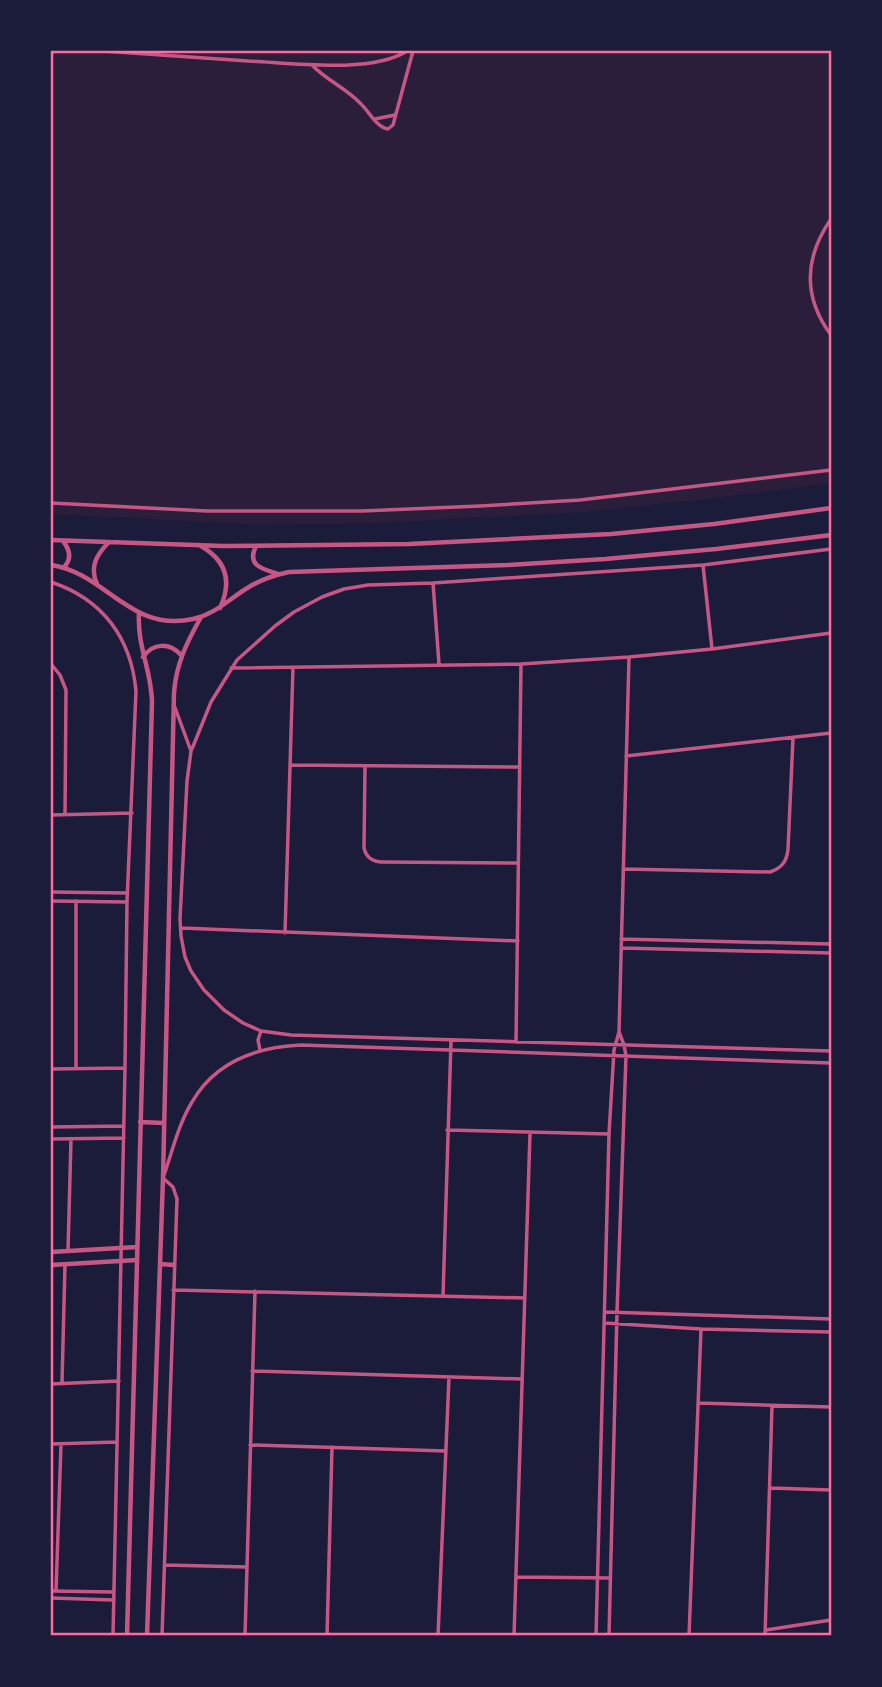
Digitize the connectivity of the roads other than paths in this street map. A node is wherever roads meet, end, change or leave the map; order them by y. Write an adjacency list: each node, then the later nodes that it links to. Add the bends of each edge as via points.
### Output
1 (103, 51): 4 (street)
2 (407, 51): 4 (street, via 376,62)
3 (413, 51): 5 (street)
4 (312, 65): 6 (street)
5 (395, 115): 6 (street); 6 (street, via 388,129)
6 (375, 119)
7 (831, 219): 8 (street, via 813,254 810,283 816,310)
8 (831, 334)
9 (831, 470): 10 (street, via 580,500 362,511 207,511)
10 (51, 503)
11 (831, 509): 17 (street, via 611,534)
12 (831, 535): 22 (street, via 591,560)
13 (51, 540): 14 (street)
14 (62, 540): 15 (street); 21 (street, via 70,556)
15 (110, 542): 16 (street); 25 (street, via 94,565)
16 (198, 545): 17 (street); 26 (street, via 224,569 226,586)
17 (256, 546): 22 (street, via 254,562)
18 (831, 549): 20 (street)
19 (51, 565): 21 (street)
20 (703, 565): 24 (street); 30 (street)
21 (63, 567): 25 (street)
22 (279, 574): 26 (street, via 250,586)
23 (51, 582): 47 (street, via 99,610 130,657 136,691)
24 (433, 583): 36 (street); 38 (street, via 368,584 322,597 275,626)
25 (98, 585): 27 (street)
26 (219, 608): 28 (street)
27 (139, 613): 28 (street, via 165,621); 32 (street)
28 (201, 617): 31 (street)
29 (831, 633): 30 (street)
30 (712, 649): 33 (street)
31 (181, 656): 32 (street, via 162,645); 39 (street)
32 (144, 657): 79 (street, via 152,701)
33 (629, 657): 35 (street); 43 (street)
34 (51, 664): 49 (street, via 66,690)
35 (522, 664): 36 (street); 46 (street)
36 (439, 665): 37 (street)
37 (293, 667): 38 (street); 44 (street)
38 (231, 668): 42 (street)
39 (173, 703): 42 (street); 80 (street)
40 (831, 733): 41 (street)
41 (793, 738): 43 (street); 51 (street, via 788,855 782,866 770,872)
42 (191, 751): 57 (street)
43 (626, 756): 51 (street)
44 (290, 765): 45 (street); 58 (street)
45 (365, 766): 46 (street); 50 (street, via 364,848 371,859)
46 (520, 768): 50 (street)
47 (132, 813): 49 (street); 53 (street)
48 (51, 816): 49 (street)
49 (65, 816)
50 (519, 863): 60 (street)
51 (623, 869): 59 (street)
52 (51, 892): 53 (street)
53 (127, 893): 56 (street)
54 (51, 901): 55 (street)
55 (76, 901): 56 (street); 78 (street)
56 (127, 902): 76 (street)
57 (180, 928): 58 (street); 64 (street, via 185,957 204,990 234,1017)
58 (285, 933): 60 (street)
59 (621, 939): 61 (street); 62 (street)
60 (518, 941): 67 (street)
61 (831, 944)
62 (621, 948): 63 (street); 65 (street)
63 (831, 953)
64 (261, 1031): 66 (street); 70 (street)
65 (619, 1032): 68 (street); 69 (street)
66 (450, 1041): 67 (street); 71 (street)
67 (516, 1042): 68 (street)
68 (614, 1045): 69 (street); 73 (street)
69 (624, 1045): 72 (street); 74 (street)
70 (260, 1050): 71 (street, via 301,1045); 89 (street, via 225,1066 196,1095)
71 (450, 1050): 73 (street); 83 (street)
72 (831, 1051)
73 (613, 1056): 74 (street); 85 (street)
74 (626, 1056): 75 (street); 105 (street)
75 (831, 1063)
76 (125, 1068): 78 (street); 81 (street)
77 (51, 1069): 78 (street)
78 (76, 1069)
79 (140, 1122): 80 (street); 90 (street)
80 (164, 1123): 89 (street)
81 (124, 1126): 82 (street); 86 (street)
82 (51, 1127)
83 (447, 1130): 84 (street); 102 (street)
84 (530, 1133): 85 (street); 103 (street)
85 (609, 1134): 104 (street)
86 (124, 1138): 88 (street); 91 (street)
87 (51, 1139): 88 (street)
88 (71, 1139): 92 (street)
89 (163, 1178): 97 (street); 99 (street, via 176,1195)
90 (137, 1247): 91 (street); 94 (street)
91 (122, 1248): 92 (street); 95 (street)
92 (68, 1251): 93 (street)
93 (51, 1252)
94 (137, 1260): 95 (street); 140 (street)
95 (121, 1261): 96 (street); 114 (street)
96 (65, 1264): 98 (street); 115 (street)
97 (160, 1264): 99 (street); 141 (street)
98 (51, 1265)
99 (174, 1265): 100 (street)
100 (173, 1290): 101 (street); 128 (street)
101 (255, 1291): 102 (street); 111 (street)
102 (443, 1296): 103 (street)
103 (525, 1298): 113 (street)
104 (605, 1312): 105 (street); 107 (street)
105 (617, 1312): 106 (street); 108 (street)
106 (831, 1319)
107 (605, 1323): 108 (street); 131 (street)
108 (617, 1324): 109 (street); 132 (street)
109 (701, 1329): 110 (street); 117 (street)
110 (831, 1332)
111 (252, 1371): 112 (street); 123 (street)
112 (449, 1377): 113 (street); 125 (street)
113 (522, 1379): 130 (street)
114 (119, 1381): 115 (street); 120 (street)
115 (62, 1383): 116 (street)
116 (51, 1384)
117 (699, 1403): 118 (street); 149 (street)
118 (772, 1406): 119 (street); 126 (street)
119 (831, 1407)
120 (117, 1442): 122 (street); 134 (street)
121 (51, 1444): 122 (street)
122 (61, 1444): 133 (street)
123 (250, 1445): 124 (street); 129 (street)
124 (332, 1447): 125 (street); 144 (street)
125 (446, 1451): 145 (street)
126 (770, 1488): 127 (street); 138 (street)
127 (831, 1490)
128 (164, 1565): 129 (street); 142 (street)
129 (247, 1567): 143 (street)
130 (516, 1577): 131 (street); 146 (street)
131 (598, 1578): 132 (street); 147 (street)
132 (610, 1578): 148 (street)
133 (53, 1591): 134 (street)
134 (114, 1592): 136 (street)
135 (51, 1598): 136 (street)
136 (114, 1600): 139 (street)
137 (831, 1620): 138 (street)
138 (766, 1630): 150 (street)
139 (113, 1636)
140 (127, 1636)
141 (148, 1636)
142 (162, 1636)
143 (245, 1636)
144 (327, 1636)
145 (438, 1636)
146 (514, 1636)
147 (596, 1636)
148 (609, 1636)
149 (689, 1636)
150 (765, 1636)

